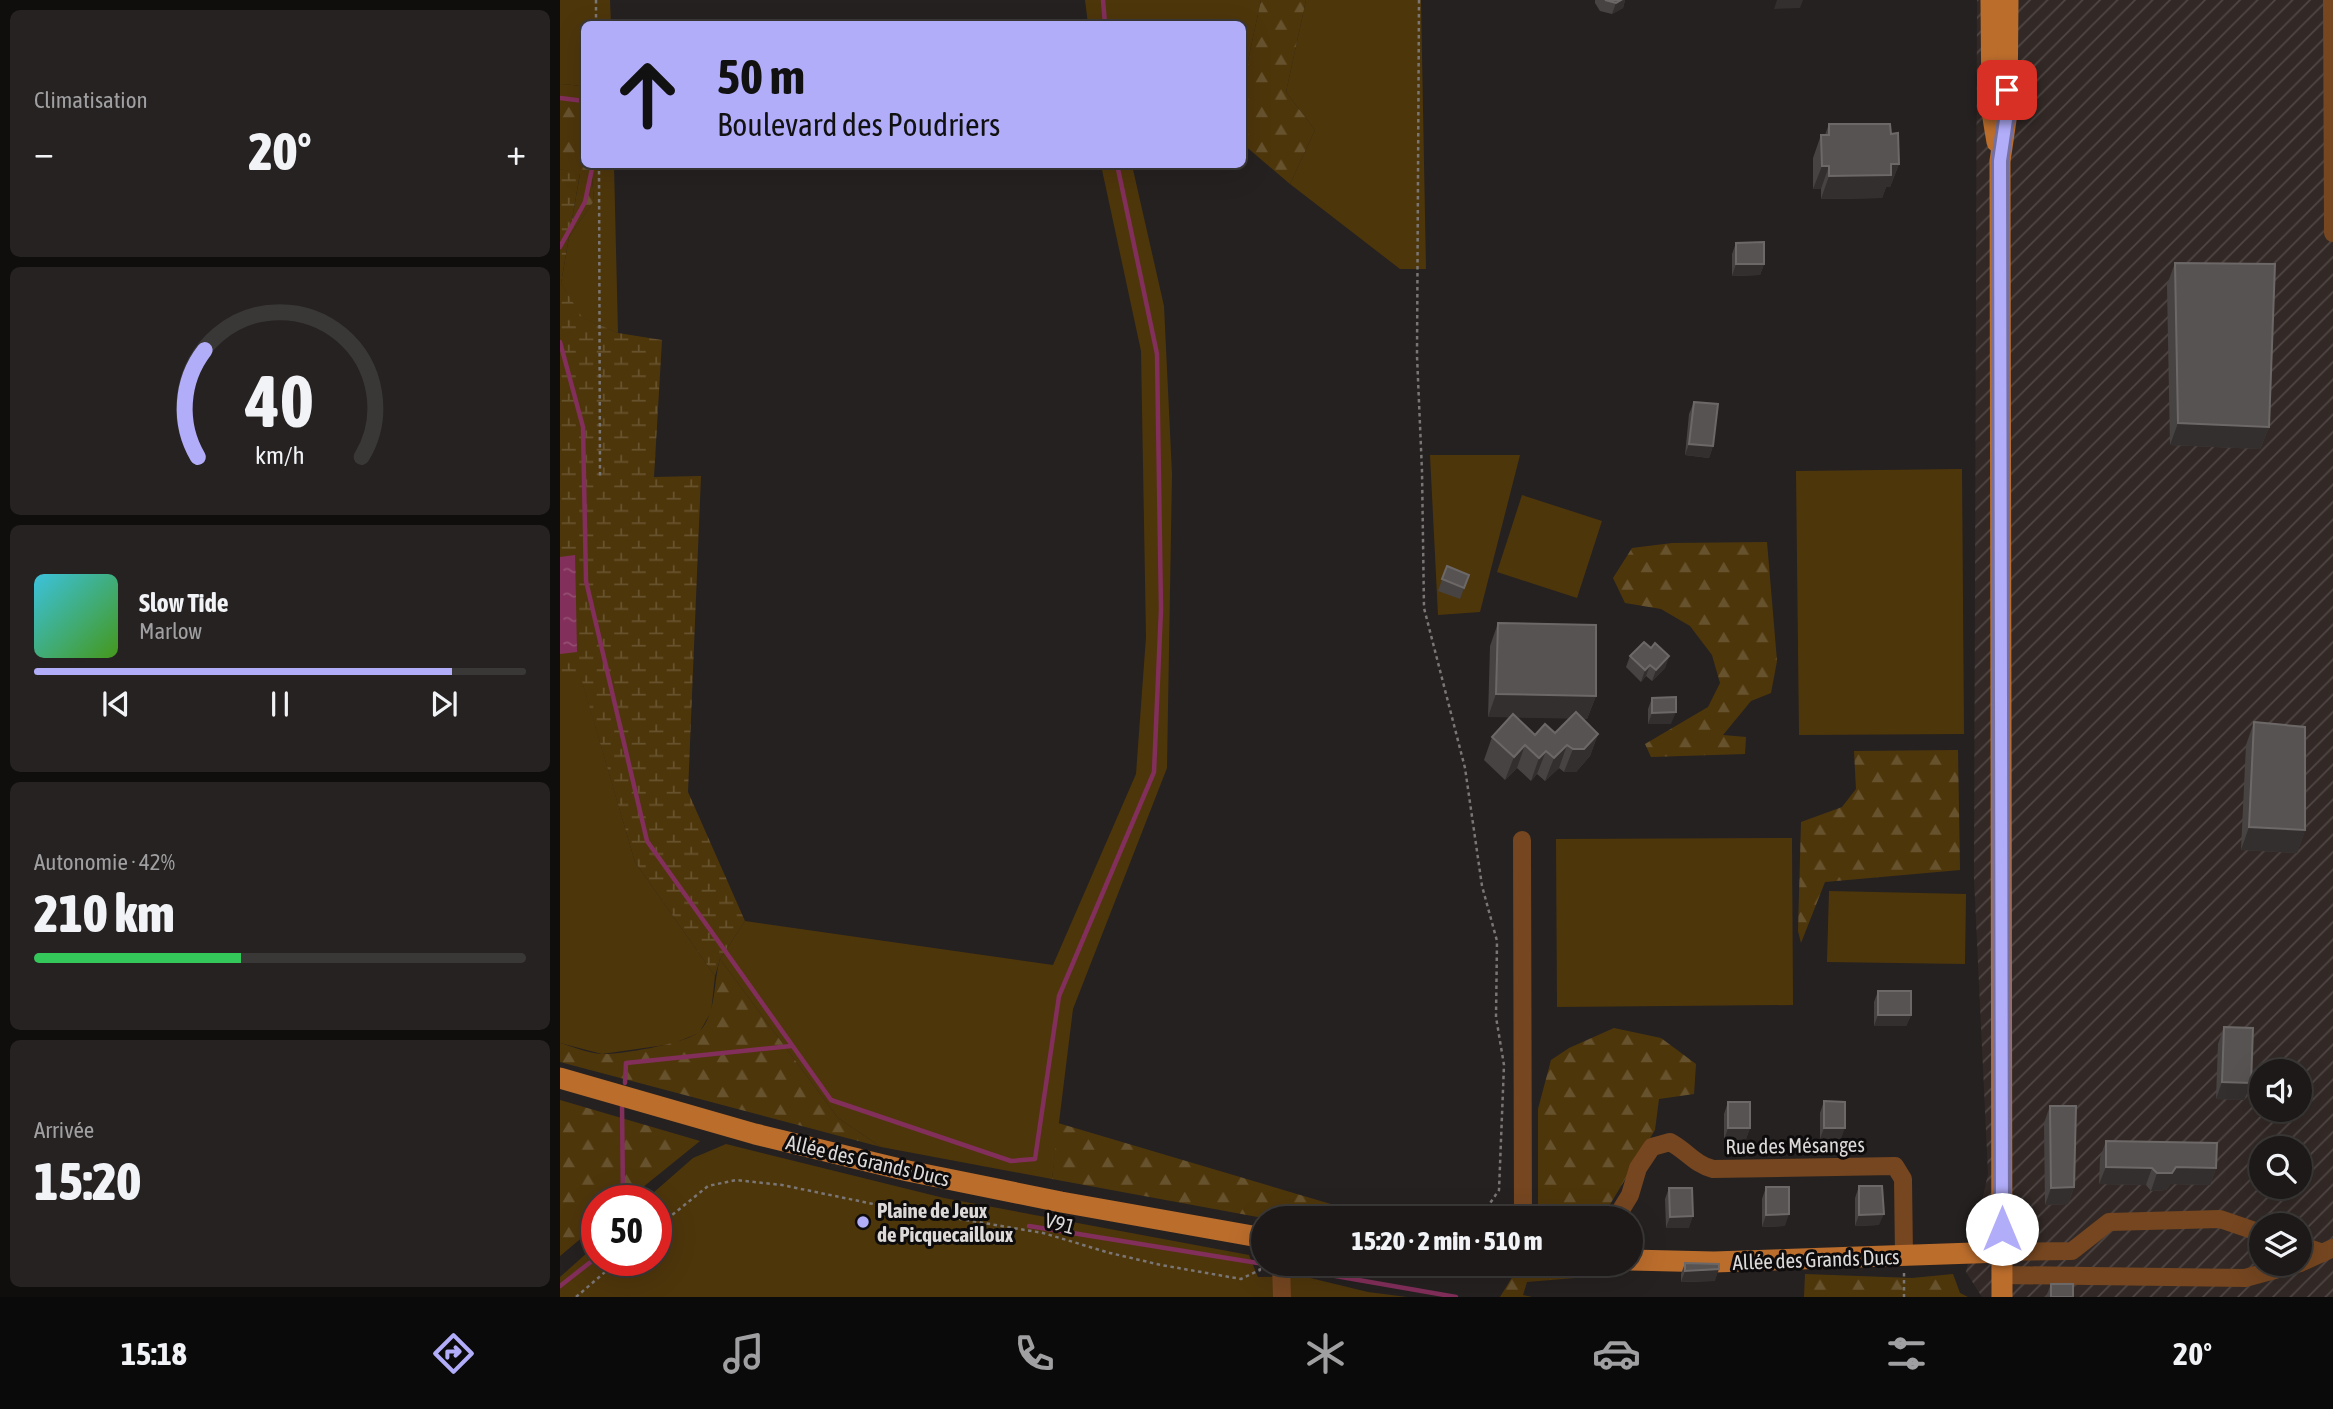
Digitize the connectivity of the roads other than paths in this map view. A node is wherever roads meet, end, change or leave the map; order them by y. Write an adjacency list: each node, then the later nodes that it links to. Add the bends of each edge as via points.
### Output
1 (1991, 0): 4 (main road, via 1992,112)
2 (2008, 0): 4 (main road, via 2007,113)
3 (2332, 0): 5 (street)
4 (2000, 161): 12 (main road)
5 (2333, 233)
6 (1522, 840): 8 (street)
7 (560, 1078): 11 (main road, Allée des Grands Ducs, via 755,1134 908,1171)
8 (1523, 1206)
9 (1623, 1206): 13 (street, Rue des Mésanges, via 1652,1147 1670,1142 1698,1165 1713,1169 1895,1167 1903,1179)
10 (2249, 1229): 12 (street, via 2220,1219 2109,1222 2072,1251)
11 (1251, 1242)
12 (2002, 1252): 13 (main road, Allée des Grands Ducs); 15 (main road)
13 (1904, 1256): 14 (main road, Allée des Grands Ducs)
14 (1643, 1260)
15 (2002, 1275): 17 (street); 19 (main road)
16 (1281, 1276): 18 (street)
17 (2252, 1276)
18 (1282, 1297)
19 (2002, 1297)

